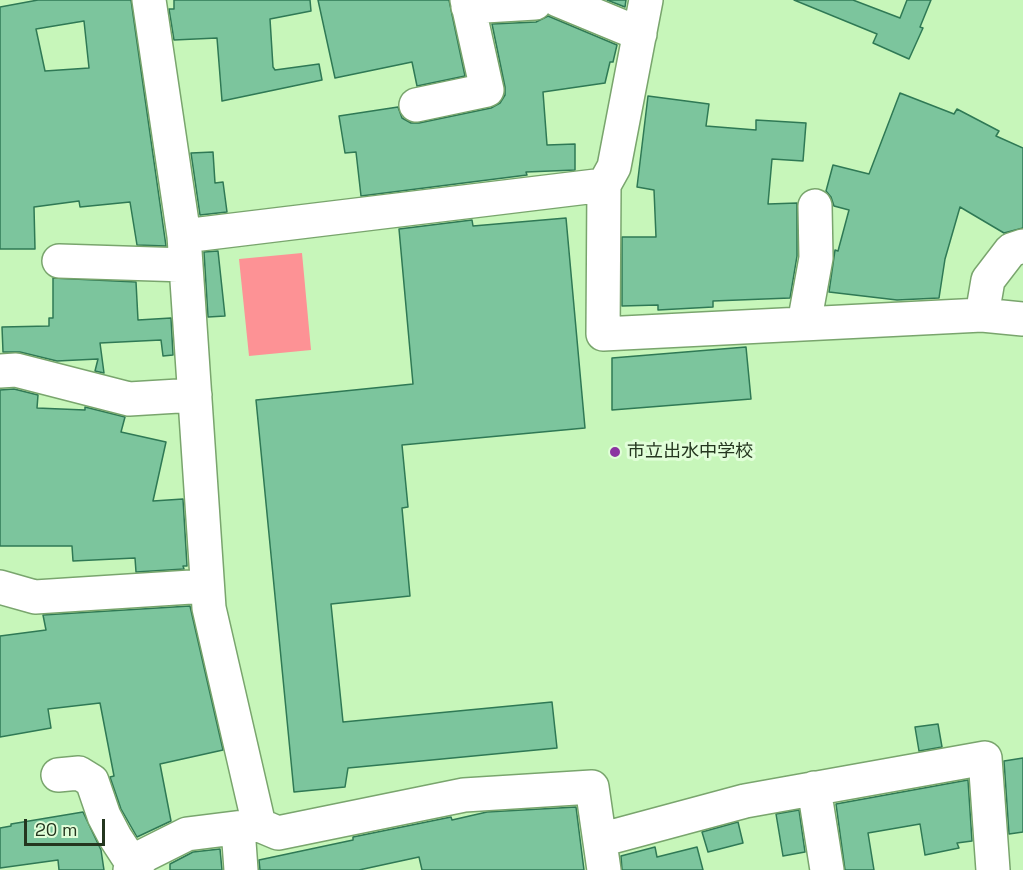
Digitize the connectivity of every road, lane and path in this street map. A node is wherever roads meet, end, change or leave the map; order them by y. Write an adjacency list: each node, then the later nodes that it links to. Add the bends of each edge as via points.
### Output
1 (149, 0): 11 (street)
2 (537, 0): 5 (street)
3 (558, 0): 6 (street)
4 (646, 0): 6 (street)
5 (468, 3): 7 (street, via 487,90)
6 (640, 34): 8 (street, via 614,166)
7 (416, 105)
8 (604, 185): 11 (street); 15 (street, via 603,334)
9 (815, 206): 15 (street, via 816,258)
10 (1023, 246): 13 (street, via 1011,250 988,280)
11 (185, 250): 12 (street); 17 (street)
12 (58, 261)
13 (982, 315): 14 (street); 15 (street)
14 (1023, 319)
15 (804, 324)
16 (0, 371): 17 (street, via 16,370 129,399)
17 (195, 395): 18 (street)
18 (207, 586): 19 (street, via 35,597); 22 (street)
19 (0, 587)
20 (58, 774): 24 (street, via 79,773 92,781 104,816)
21 (814, 788): 23 (street, via 745,801); 26 (street); 27 (street, via 985,758)
22 (248, 826): 23 (street, via 278,833 464,795 592,788); 24 (street, via 187,834 146,855); 25 (street)
23 (602, 855)
24 (132, 868)
25 (241, 870)
26 (827, 870)
27 (993, 870)

